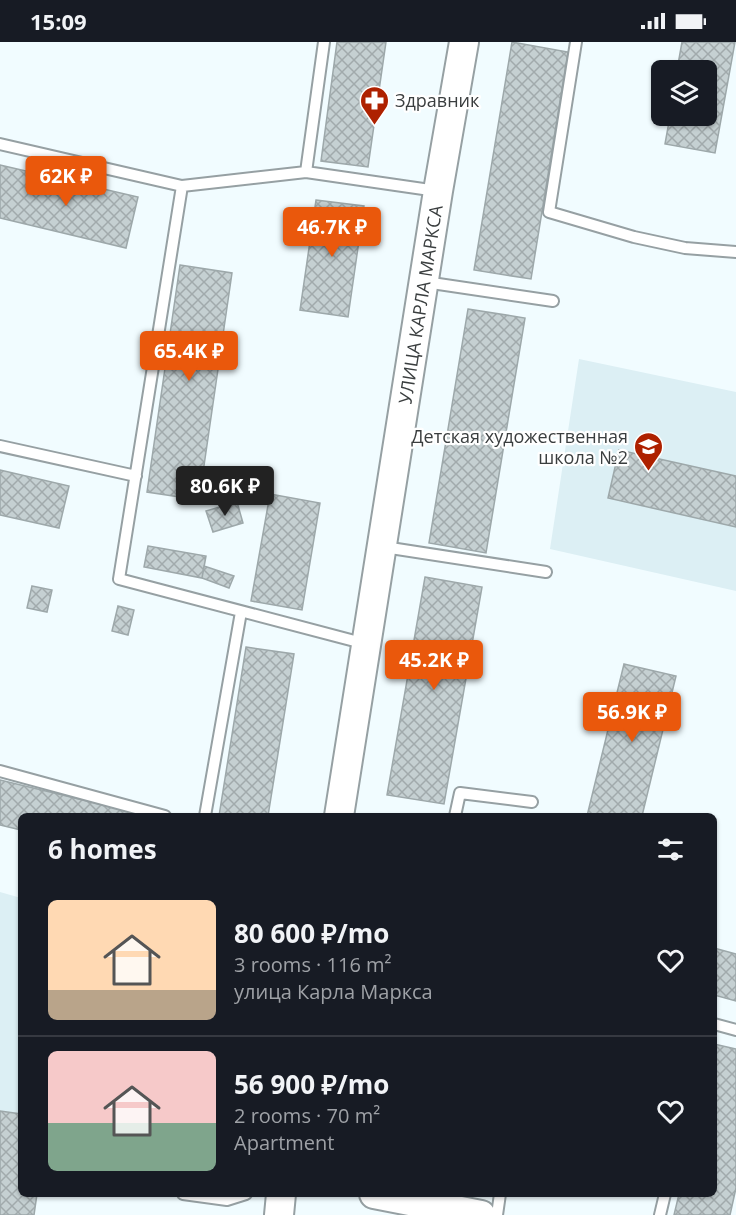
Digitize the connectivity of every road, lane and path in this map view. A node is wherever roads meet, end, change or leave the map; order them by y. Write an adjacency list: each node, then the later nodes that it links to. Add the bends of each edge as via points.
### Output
1 (324, 42): 5 (lane)
2 (464, 42): 7 (street, УЛИЦА КАРЛА МАРКСА)
3 (576, 42): 8 (lane, via 549,212 685,248)
4 (0, 144): 6 (lane)
5 (306, 172): 6 (lane); 7 (lane)
6 (182, 186): 12 (lane)
7 (438, 191): 9 (street, УЛИЦА КАРЛА МАРКСА)
8 (736, 252)
9 (424, 282): 10 (lane); 13 (street, УЛИЦА КАРЛА МАРКСА)
10 (553, 301)
11 (0, 446): 12 (lane)
12 (135, 476): 15 (lane, via 119,579)
13 (381, 547): 14 (lane); 16 (street, УЛИЦА КАРЛА МАРКСА)
14 (546, 572)
15 (241, 612): 16 (lane); 20 (lane)
16 (366, 644): 21 (street, УЛИЦА КАРЛА МАРКСА)
17 (0, 771): 19 (lane)
18 (532, 802): 22 (lane, via 460,793)
19 (154, 813)
20 (206, 813)
21 (339, 813)
22 (456, 813)
23 (717, 1025): 24 (lane)
24 (736, 1030)
25 (205, 1197): 26 (lane)
26 (236, 1197)
27 (281, 1197): 31 (street)
28 (389, 1197): 32 (street)
29 (500, 1197): 33 (lane)
30 (664, 1197): 34 (lane)
31 (279, 1215)
32 (481, 1215)
33 (497, 1215)
34 (660, 1215)

